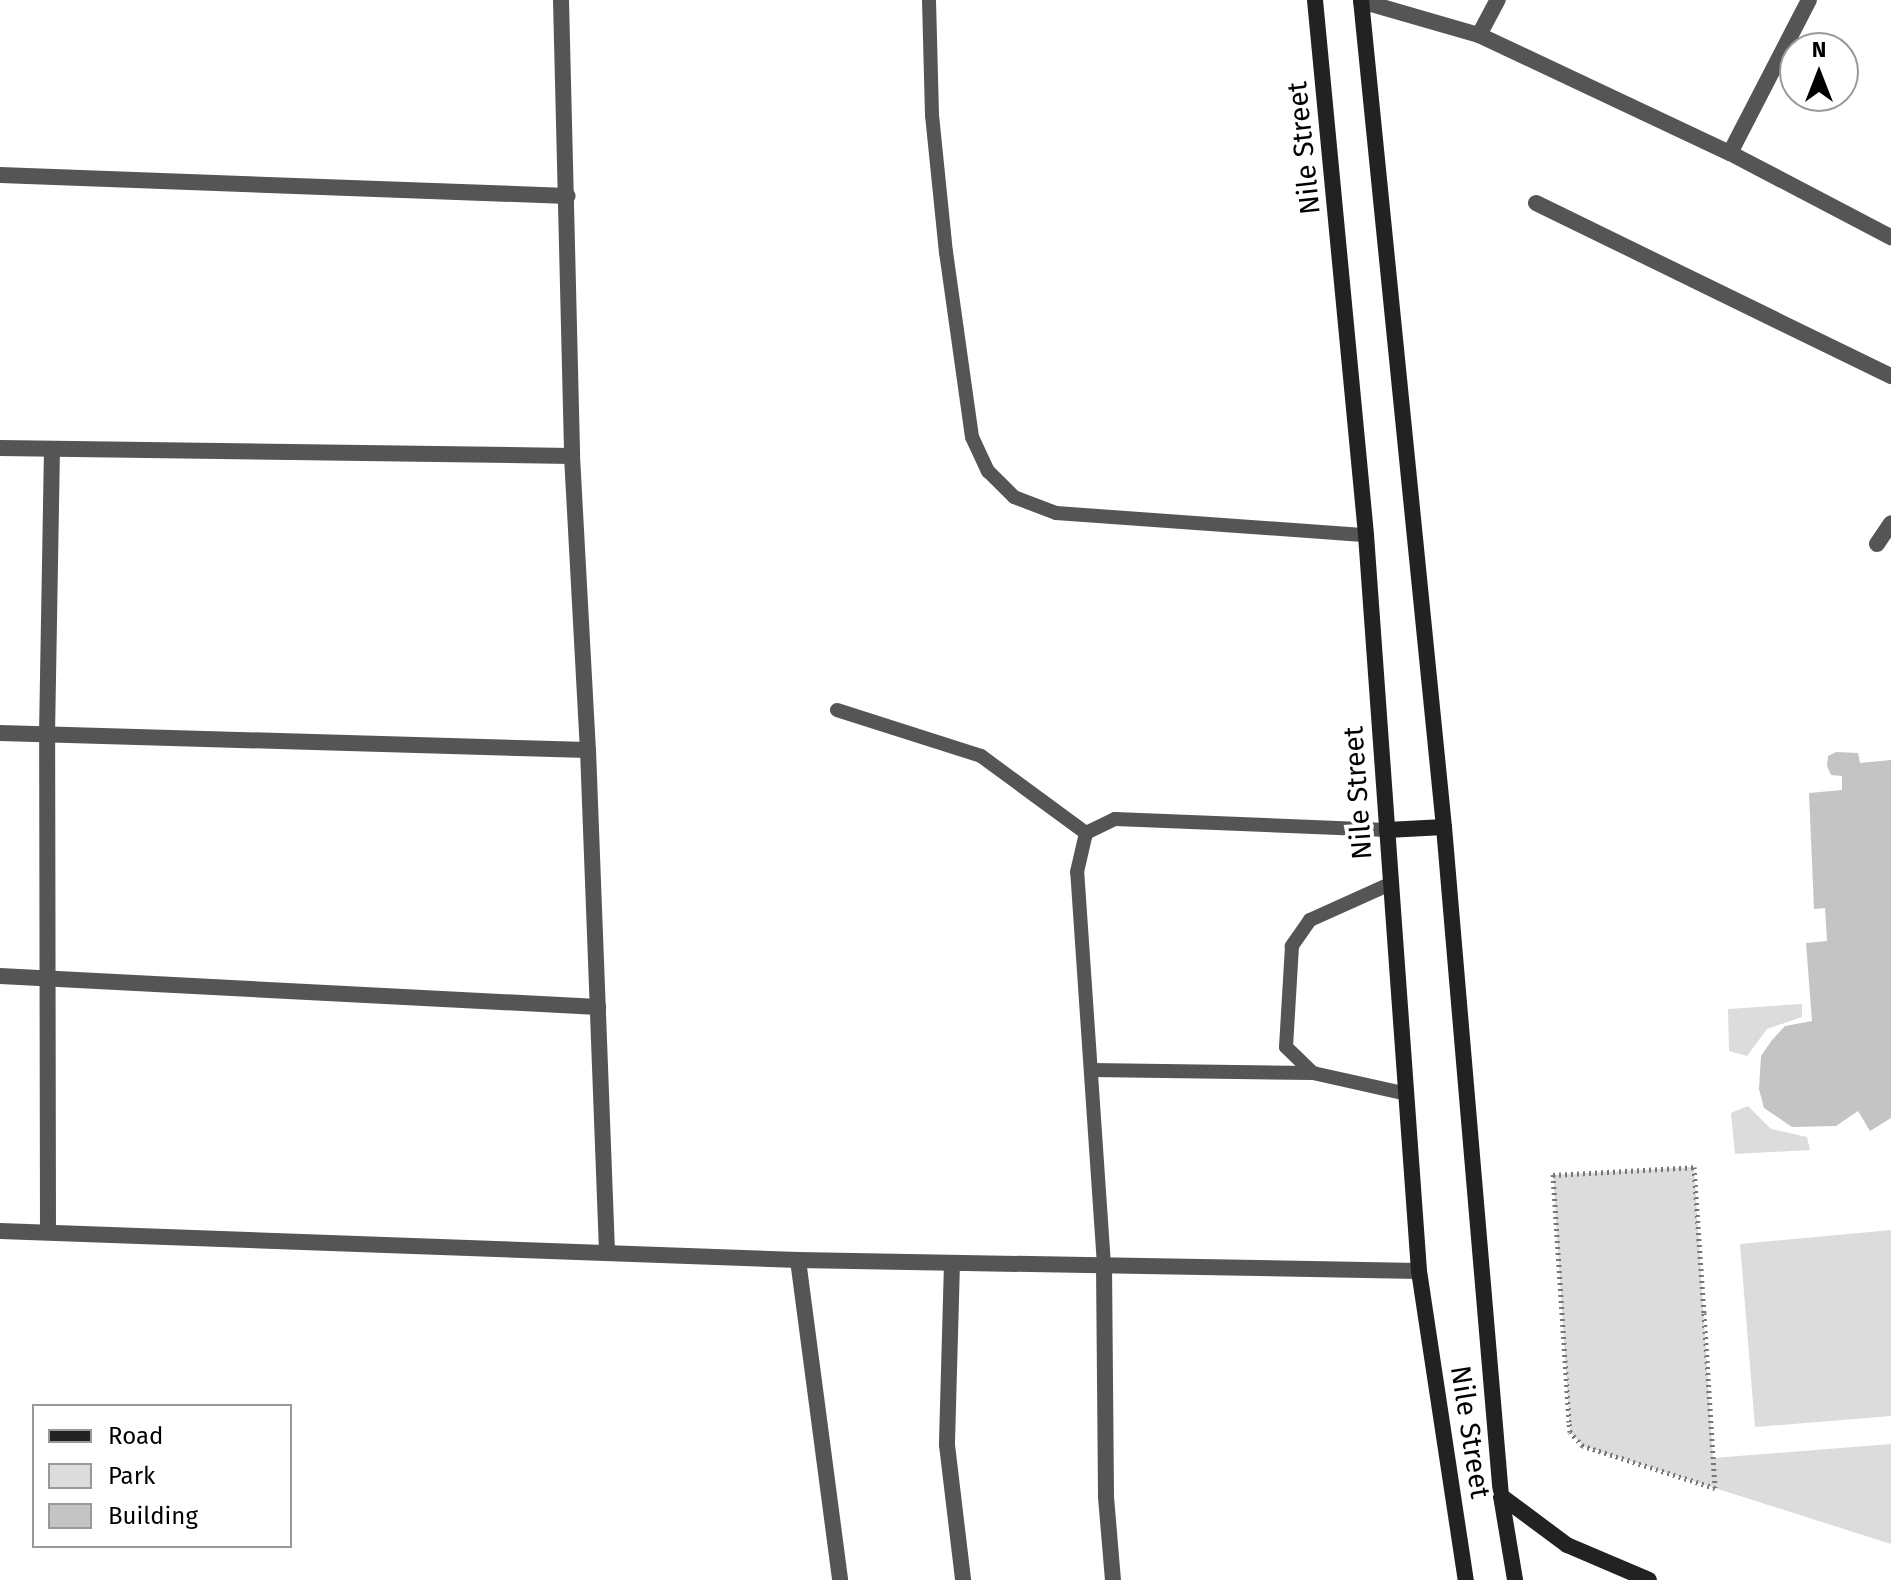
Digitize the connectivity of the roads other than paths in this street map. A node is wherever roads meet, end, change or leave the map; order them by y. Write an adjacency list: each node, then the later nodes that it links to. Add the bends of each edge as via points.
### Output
1 (561, 0): 10 (street)
2 (929, 0): 18 (lane, via 932,115 946,252 972,437 988,471 1014,497 1056,513)
3 (1315, 0): 18 (main road, Nile Street)
4 (1361, 0): 7 (street); 24 (main road, Nile Street)
5 (1498, 0): 7 (street)
6 (1809, 0): 8 (street)
7 (1479, 35): 8 (street)
8 (1730, 153): 12 (street)
9 (0, 175): 10 (street)
10 (568, 196): 16 (street)
11 (1536, 203): 13 (street)
12 (1891, 237)
13 (1891, 376)
14 (0, 448): 15 (street)
15 (52, 449): 16 (street); 22 (street)
16 (572, 456): 23 (street)
17 (1891, 523): 19 (street)
18 (1366, 535): 25 (main road, Nile Street)
19 (1877, 544)
20 (837, 710): 26 (lane, via 981,756)
21 (0, 733): 22 (street)
22 (47, 735): 23 (street); 29 (street)
23 (588, 750): 30 (street)
24 (1444, 827): 25 (main road); 41 (main road, Nile Street)
25 (1387, 830): 26 (lane, via 1115,819); 27 (main road, Nile Street)
26 (1086, 833): 31 (lane, via 1077,872)
27 (1390, 884): 32 (lane, via 1310,920 1292,946 1286,1047); 33 (main road, Nile Street)
28 (0, 976): 29 (street)
29 (47, 979): 30 (street); 35 (street)
30 (598, 1007): 36 (street)
31 (1091, 1070): 32 (lane); 39 (lane)
32 (1313, 1073): 33 (lane)
33 (1407, 1094): 40 (main road, Nile Street)
34 (0, 1231): 35 (street)
35 (48, 1232): 36 (street)
36 (607, 1252): 37 (street)
37 (798, 1260): 38 (street); 42 (street)
38 (952, 1263): 39 (street); 43 (street, via 947,1445)
39 (1104, 1265): 40 (street); 44 (street, via 1106,1497)
40 (1419, 1271): 45 (main road, Nile Street)
41 (1501, 1496): 46 (main road, Nile Street); 47 (main road, via 1567,1545)
42 (840, 1580)
43 (963, 1580)
44 (1113, 1580)
45 (1466, 1580)
46 (1515, 1580)
47 (1649, 1580)

